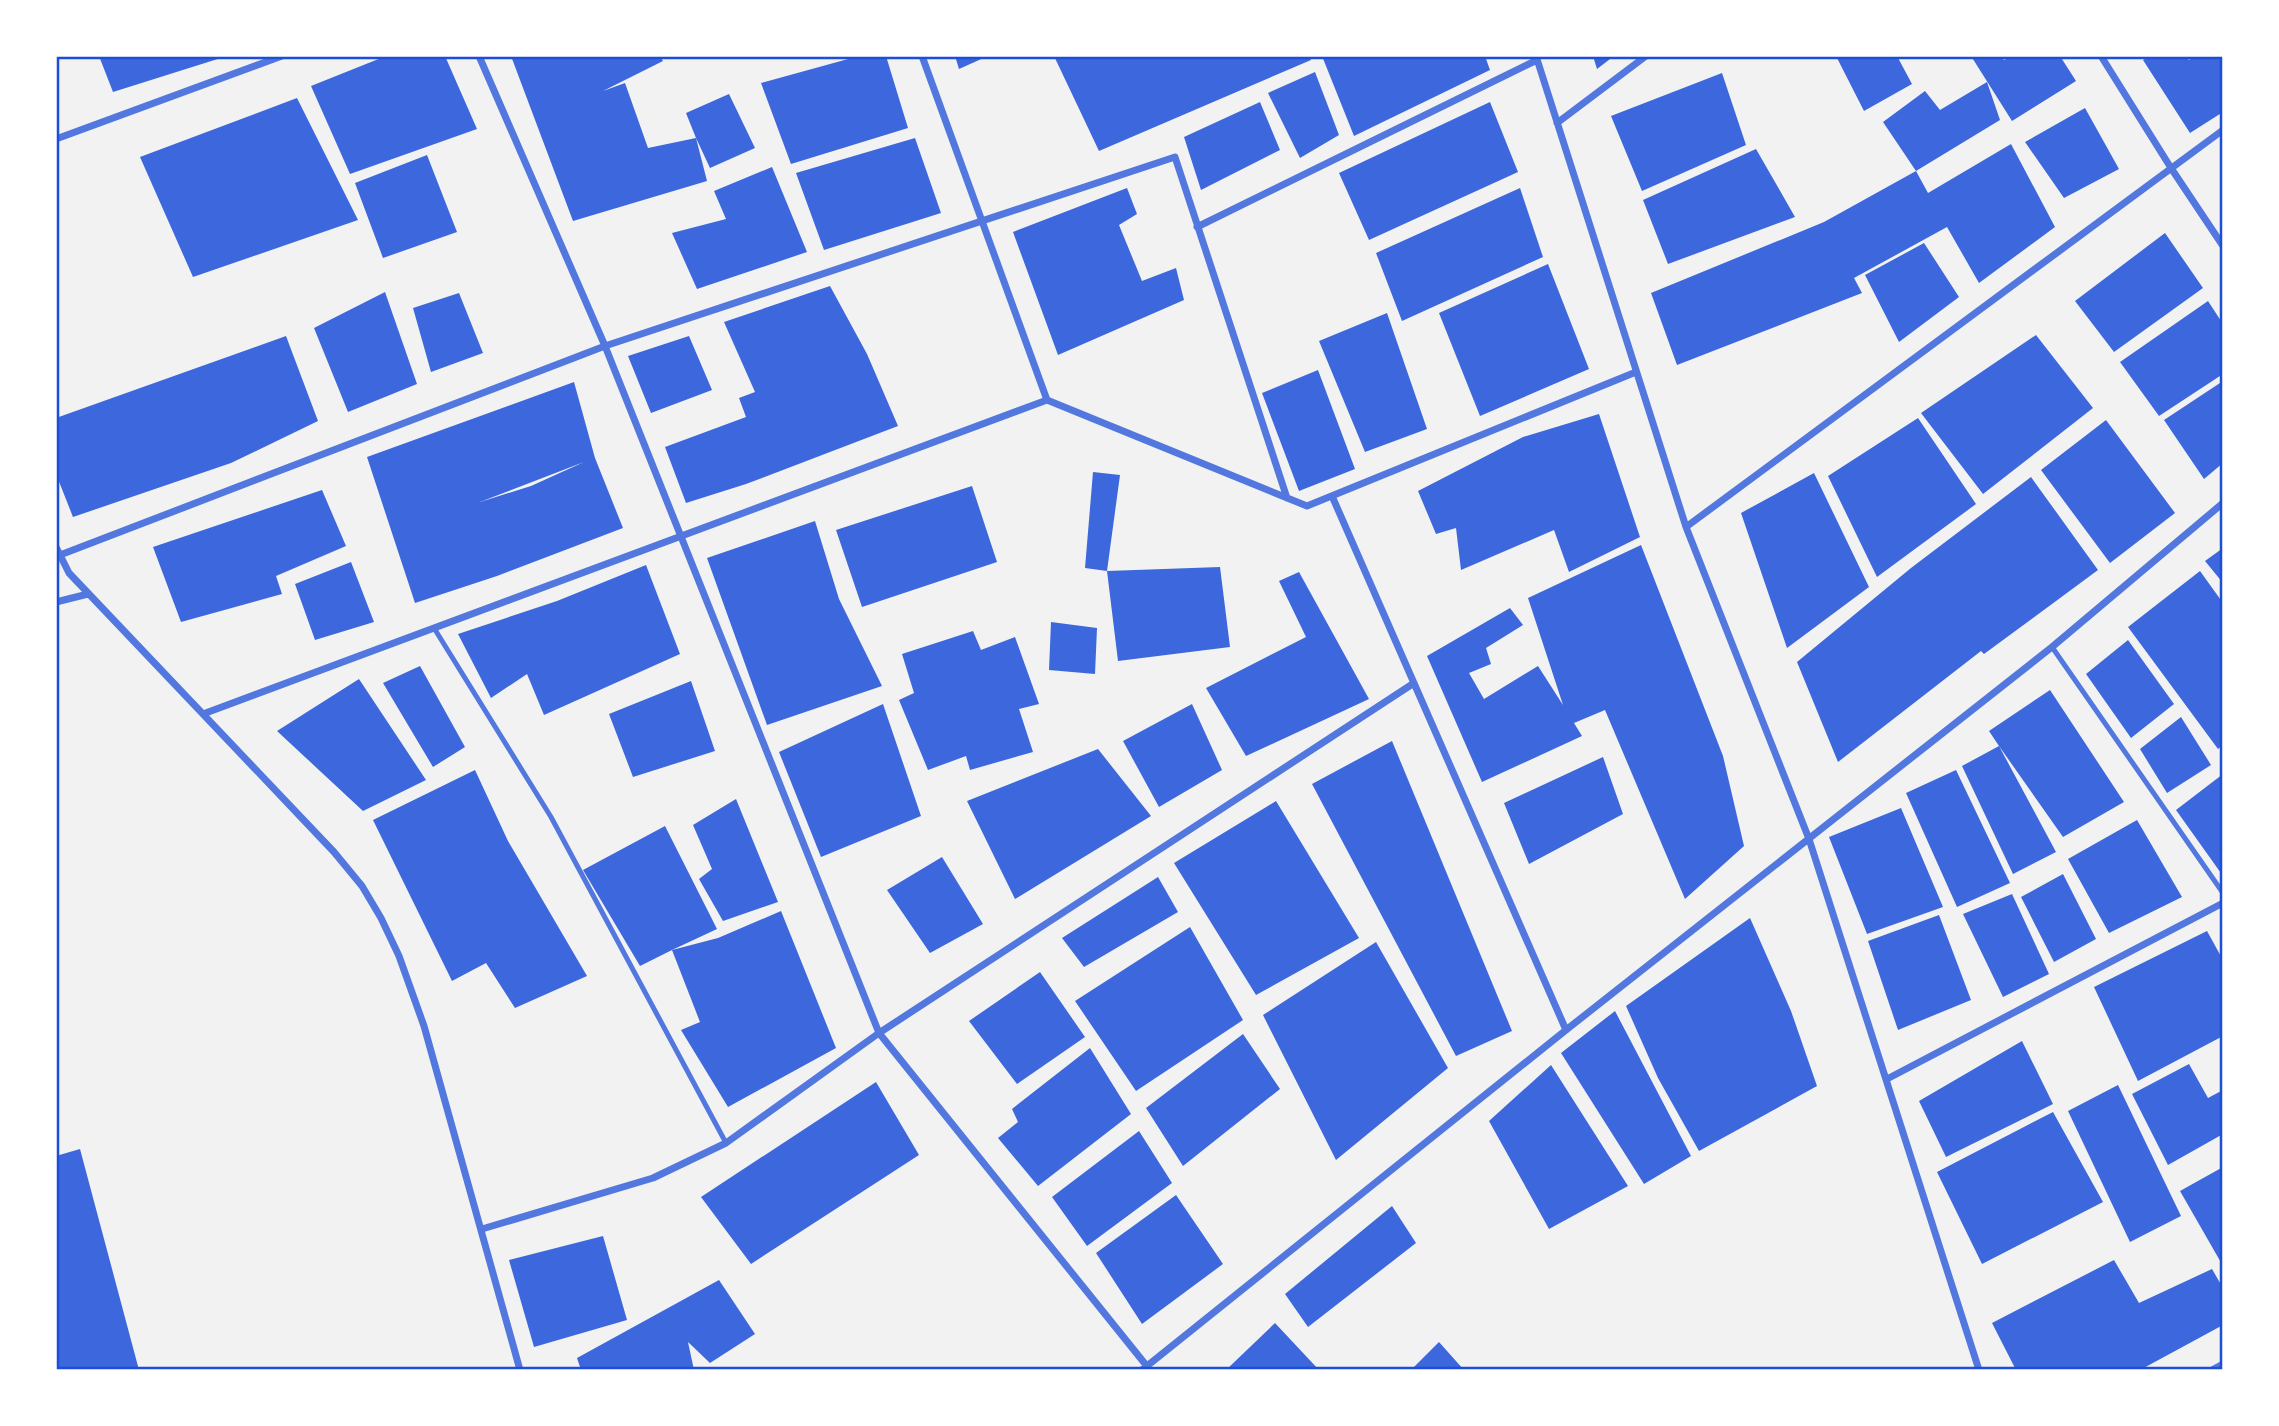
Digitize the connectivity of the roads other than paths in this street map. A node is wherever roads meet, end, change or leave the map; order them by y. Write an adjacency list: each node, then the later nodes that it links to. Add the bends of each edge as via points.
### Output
1 (282, 56): 9 (street)
2 (480, 56): 14 (street)
3 (922, 56): 11 (street)
4 (1646, 56): 7 (street)
5 (2101, 56): 10 (street)
6 (1537, 58): 7 (street); 12 (street)
7 (1557, 122): 15 (street)
8 (2223, 130): 10 (street)
9 (56, 139)
10 (2171, 168): 13 (street); 20 (street)
11 (982, 221): 12 (street, via 1175,157); 14 (street); 16 (street)
12 (1197, 227): 18 (street)
13 (2223, 246)
14 (605, 346): 21 (street); 22 (street)
15 (1636, 373): 17 (street); 20 (street)
16 (1047, 400): 18 (street); 21 (street)
17 (1332, 496): 18 (street, via 1307,506); 27 (street)
18 (1287, 498)
19 (2223, 503): 26 (street)
20 (1686, 527): 29 (street)
21 (680, 536): 25 (street); 33 (street)
22 (58, 551): 23 (street, via 69,573)
23 (88, 594): 24 (street); 28 (street)
24 (56, 602)
25 (434, 628): 28 (street); 35 (lane, via 551,817)
26 (2052, 647): 29 (street); 30 (lane)
27 (1413, 682): 32 (street); 33 (street)
28 (203, 714): 36 (street, via 334,852 362,886 380,918 424,1026)
29 (1809, 839): 32 (street); 34 (street)
30 (2223, 893)
31 (2223, 902): 34 (street)
32 (1566, 1030): 38 (street)
33 (879, 1033): 35 (street); 38 (street)
34 (1887, 1079): 40 (street)
35 (726, 1143): 36 (street, via 653,1178)
36 (482, 1229): 39 (street)
37 (2223, 1364): 41 (street)
38 (1146, 1369)
39 (520, 1370)
40 (1979, 1370)
41 (2211, 1370)

